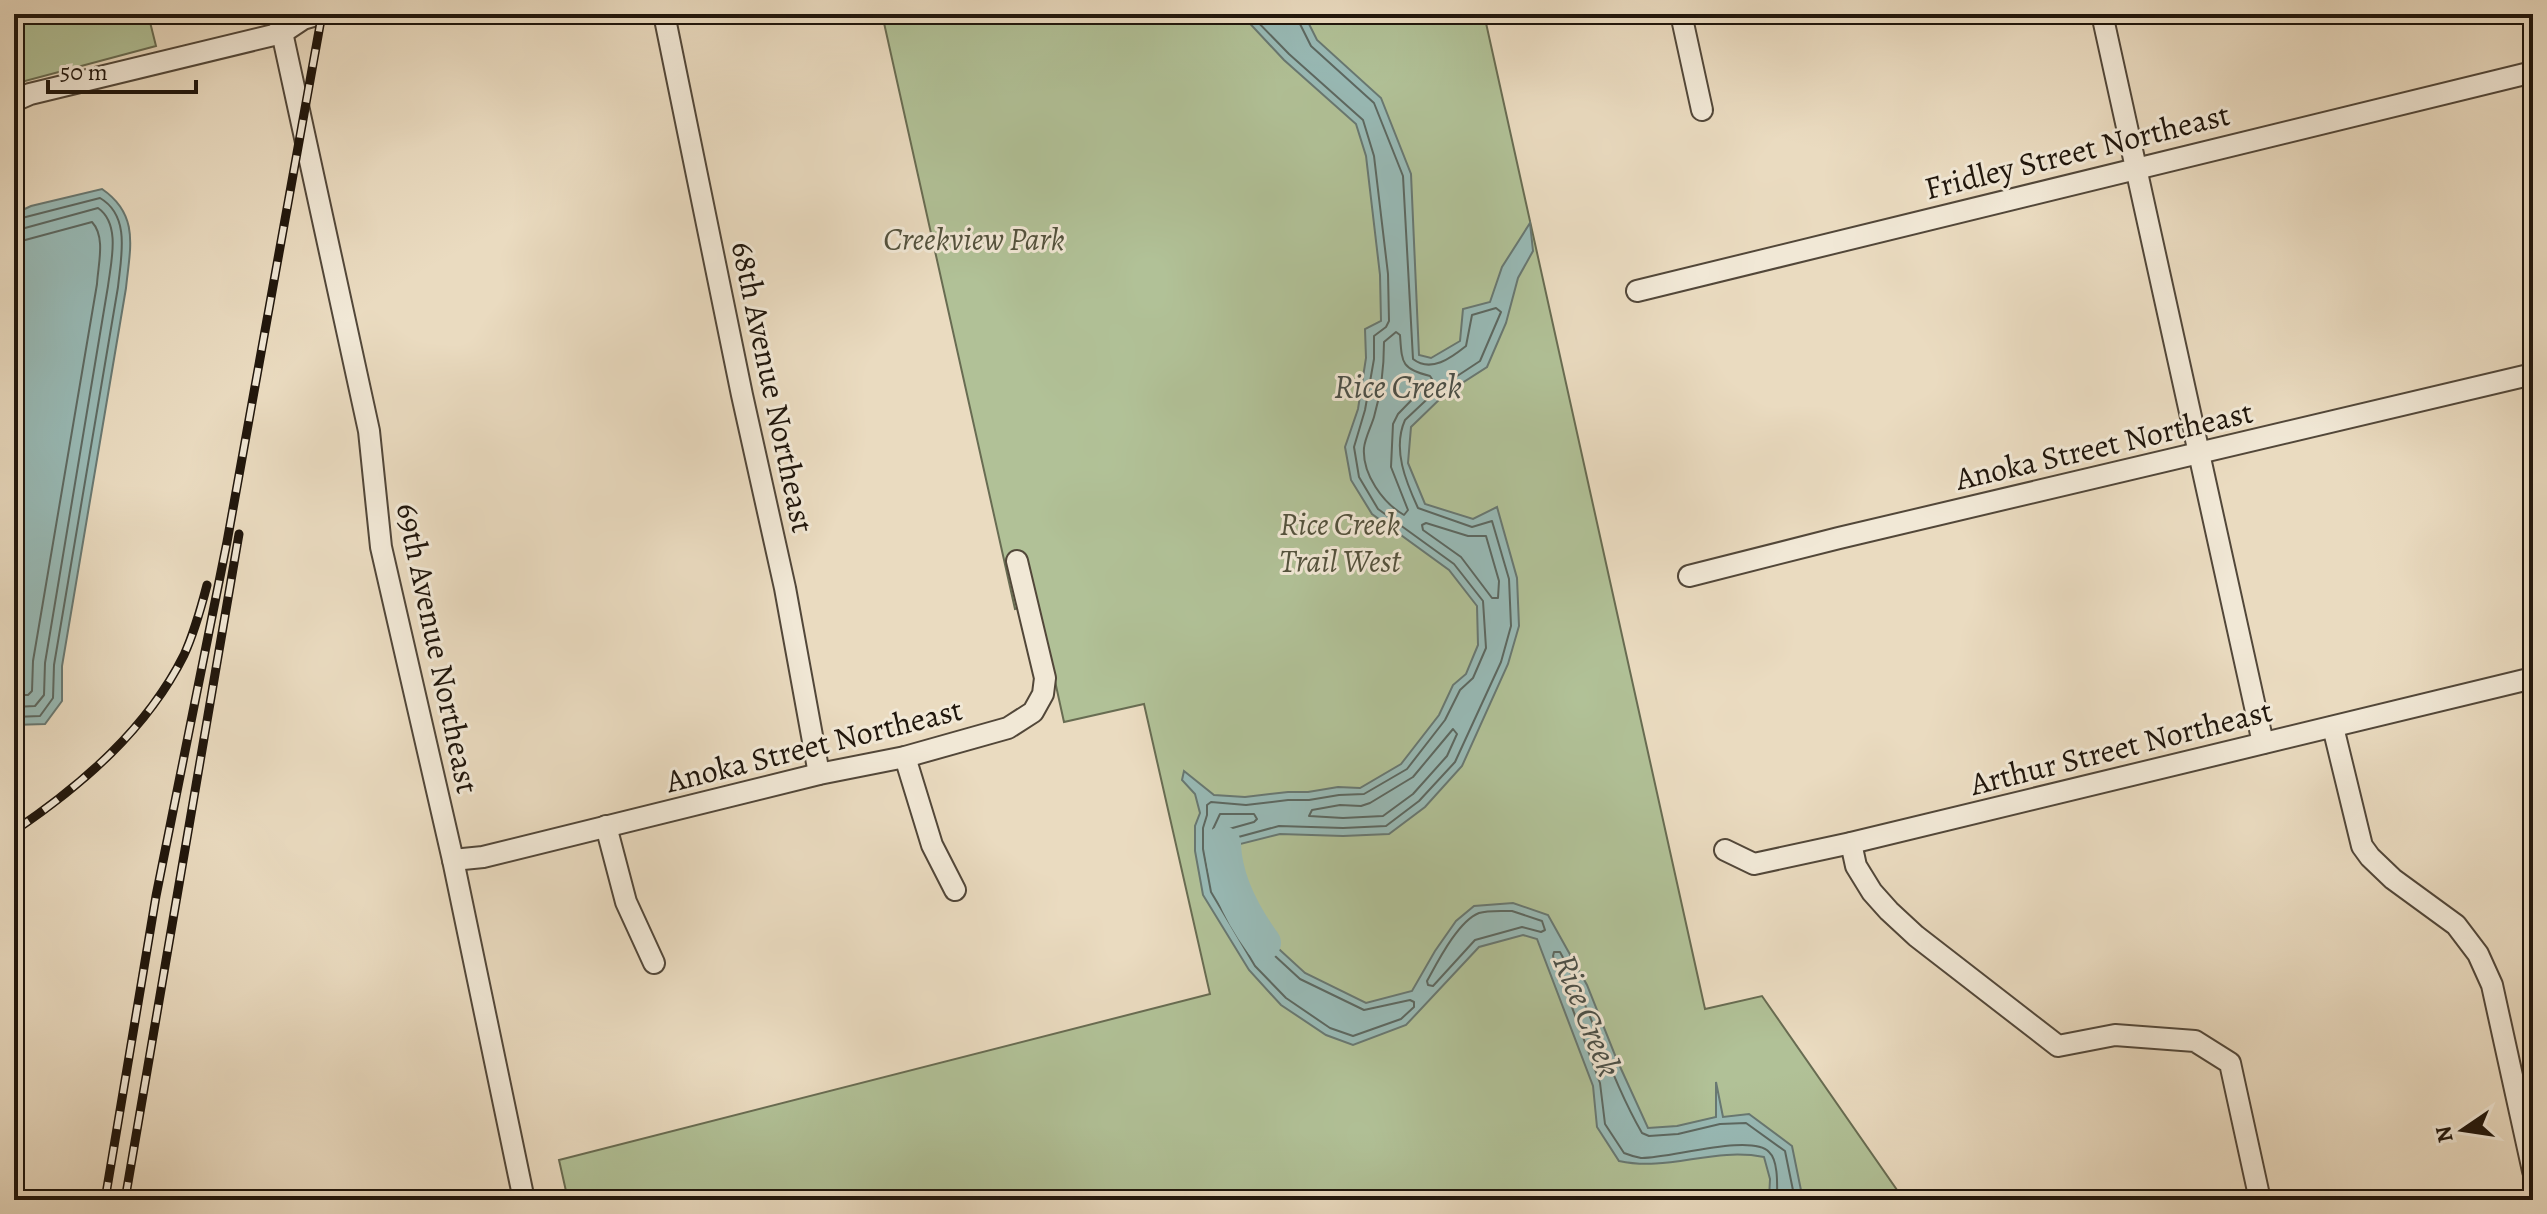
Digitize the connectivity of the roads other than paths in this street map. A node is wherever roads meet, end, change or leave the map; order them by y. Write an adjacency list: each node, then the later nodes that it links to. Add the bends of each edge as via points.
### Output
1 (320, 14): 5 (street)
2 (664, 14): 19 (street, 68th Avenue Northeast)
3 (1681, 14): 8 (street)
4 (2102, 14): 9 (street)
5 (280, 24): 7 (street); 23 (street, 69th Avenue Northeast, via 369,431 381,547)
6 (2533, 72): 9 (street, Fridley Street Northeast)
7 (14, 101)
8 (1702, 110)
9 (2135, 168): 10 (street, Fridley Street Northeast); 12 (street)
10 (1637, 291)
11 (2533, 374): 12 (street, Anoka Street Northeast)
12 (2199, 455): 14 (street, Anoka Street Northeast); 17 (street)
13 (1017, 561): 18 (street, Anoka Street Northeast, via 1045,678 1033,712 1008,728)
14 (1689, 576)
15 (2533, 678): 16 (street, Arthur Street Northeast)
16 (2333, 727): 17 (street, Arthur Street Northeast); 26 (street, via 2362,846 2393,879 2456,925 2492,985)
17 (2263, 743): 21 (street, Arthur Street Northeast)
18 (905, 757): 19 (street, Anoka Street Northeast); 24 (street, via 932,845)
19 (819, 774): 20 (street, Anoka Street Northeast)
20 (606, 826): 23 (street, Anoka Street Northeast); 25 (street, via 626,902)
21 (1851, 843): 22 (street, Arthur Street Northeast, via 1754,864); 28 (street, via 1856,866 1889,911 2058,1046 2115,1035 2195,1041 2230,1063)
22 (1725, 850)
23 (453, 860): 27 (street, 69th Avenue Northeast)
24 (955, 890)
25 (654, 963)
26 (2533, 1171)
27 (524, 1200)
28 (2260, 1200)

